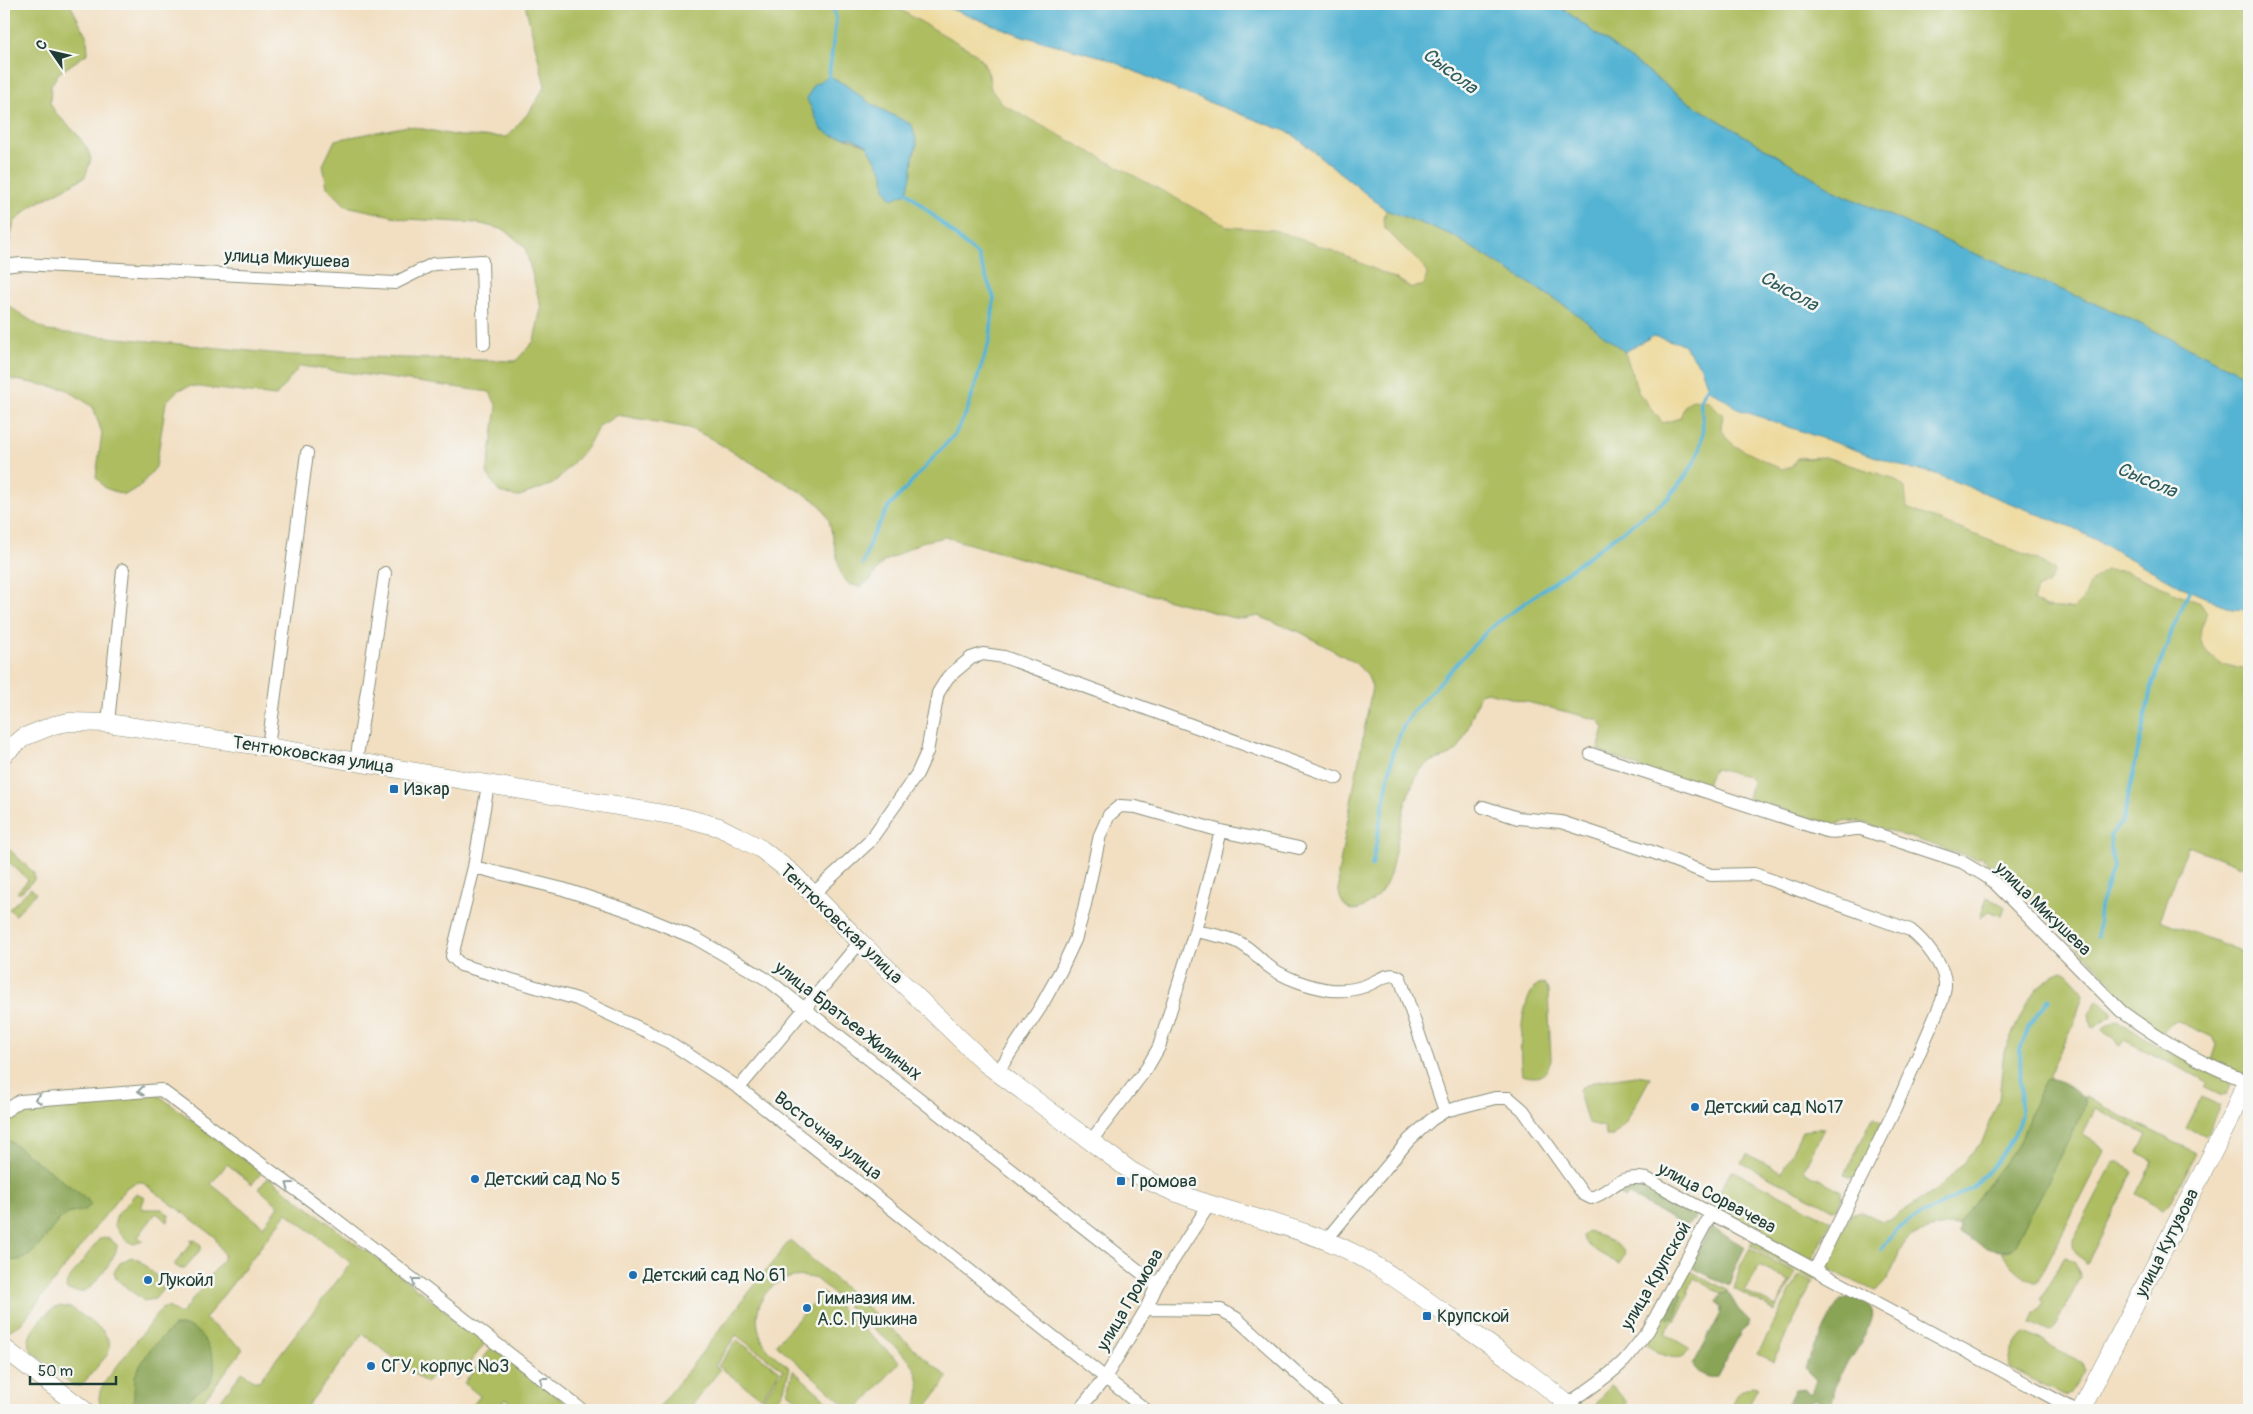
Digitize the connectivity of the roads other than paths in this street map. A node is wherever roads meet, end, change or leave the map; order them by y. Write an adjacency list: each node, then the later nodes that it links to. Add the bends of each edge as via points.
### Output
1 (4, 266): 2 (street, улица Микушева, via 395,283 433,264 482,261)
2 (484, 344)
3 (307, 453): 7 (street)
4 (123, 570): 6 (street)
5 (385, 573): 10 (street)
6 (108, 723): 7 (street, Тентюковская улица); 8 (street, Тентюковская улица, via 54,725 24,737)
7 (268, 747): 10 (street, Тентюковская улица)
8 (4, 753)
9 (1591, 754): 22 (street, улица Микушева, via 1826,831 1861,829 1962,862 1994,882 2121,1011 2139,1025 2188,1054)
10 (356, 762): 12 (street, Тентюковская улица)
11 (1338, 778): 17 (street, via 1004,657 983,654 971,658 948,677 938,693 926,752 917,774 869,842)
12 (488, 785): 16 (street); 17 (street, Тентюковская улица, via 682,817 719,828 760,849 792,872)
13 (1482, 806): 30 (street, via 1524,820 1561,822 1711,875 1754,874 1910,930 1920,937 1944,976 1942,1001 1894,1109)
14 (1221, 832): 15 (street); 18 (street); 21 (street, via 1136,807 1120,806 1109,815 1100,835 1075,940 1062,970)
15 (1299, 848)
16 (474, 867): 20 (street, улица Братьев Жилиных, via 624,908 695,938 768,980); 23 (street, Восточная улица, via 452,956 462,966 578,999 669,1042)
17 (813, 894): 19 (street, Тентюковская улица)
18 (1195, 931): 24 (street, via 1236,941 1277,972 1329,990 1355,989 1396,975 1400,978); 26 (street, via 1159,1046 1147,1068)
19 (860, 942): 20 (street); 21 (street, Тентюковская улица)
20 (804, 1008): 23 (street); 31 (street, улица Братьев Жилиных)
21 (997, 1072): 26 (street, Тентюковская улица)
22 (2248, 1079): 42 (street, улица Кутузова)
23 (739, 1088): 34 (street, Восточная улица)
24 (1445, 1111): 28 (street, улица Сорвачева, via 1495,1098 1509,1098 1523,1110 1583,1194 1591,1198 1632,1176 1648,1178); 29 (street, улица Сорвачева, via 1409,1140)
25 (4, 1112): 37 (street, one-way to 25, via 161,1090 20,1101)
26 (1090, 1142): 27 (street, Тентюковская улица, via 1150,1182)
27 (1209, 1205): 29 (street, Тентюковская улица); 31 (street, улица Громова)
28 (1711, 1214): 30 (street, улица Сорвачева); 35 (street, улица Крупской, via 1648,1330 1624,1361)
29 (1326, 1240): 35 (street, Тентюковская улица, via 1365,1259 1415,1292)
30 (1814, 1270): 41 (street, улица Сорвачева)
31 (1157, 1285): 32 (street, улица Громова)
32 (1146, 1309): 34 (street, улица Громова); 40 (street, via 1221,1310 1236,1318)
33 (4, 1348): 36 (street)
34 (1105, 1378): 38 (street, улица Громова); 39 (street, Восточная улица)
35 (1567, 1408)
36 (84, 1410)
37 (582, 1410)
38 (1078, 1410)
39 (1146, 1410)
40 (1338, 1410)
41 (2075, 1410)
42 (2082, 1410)

